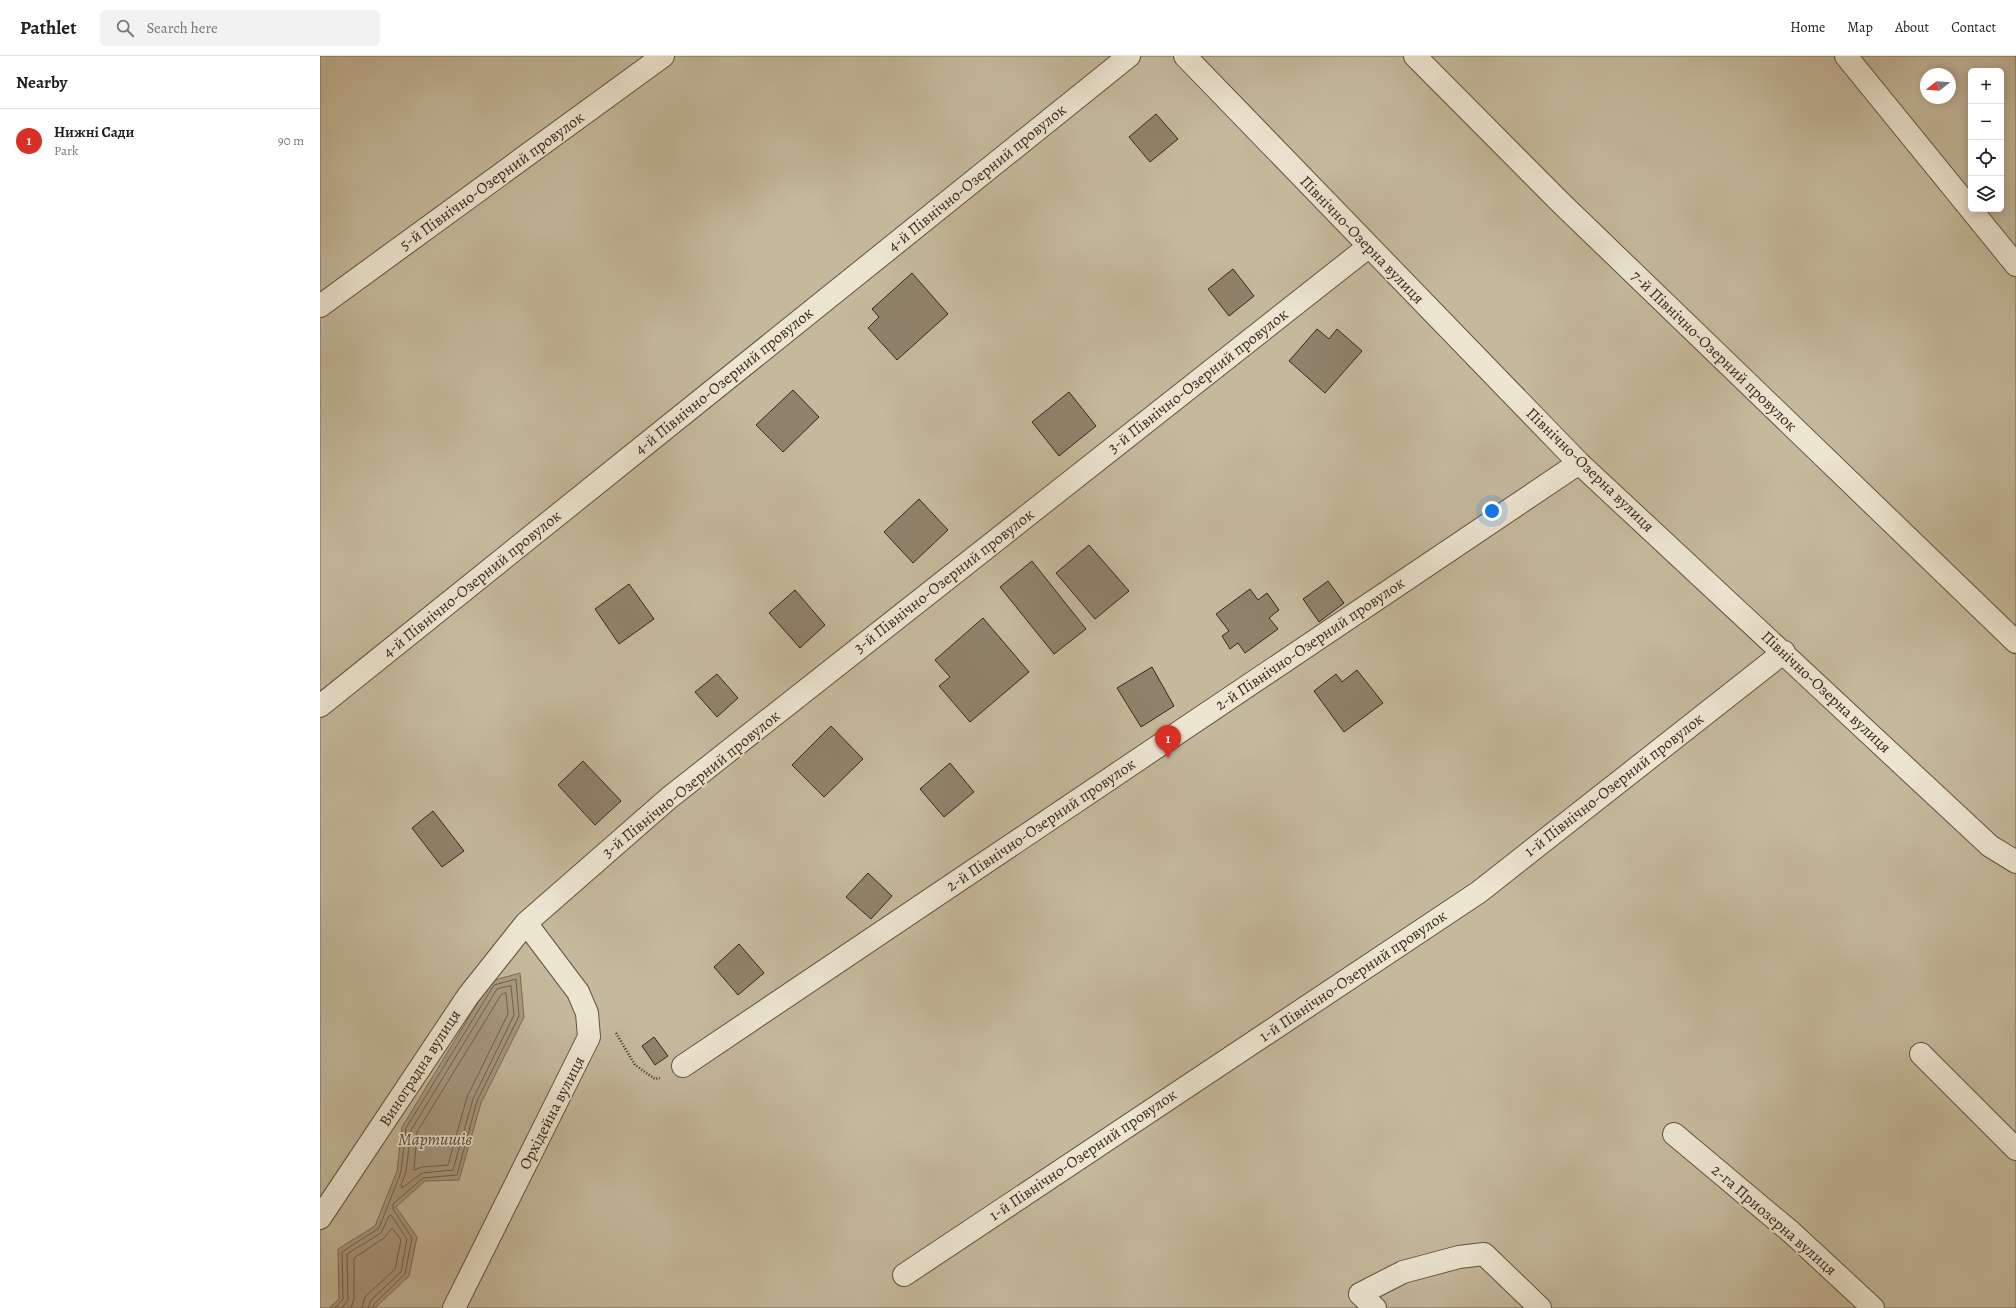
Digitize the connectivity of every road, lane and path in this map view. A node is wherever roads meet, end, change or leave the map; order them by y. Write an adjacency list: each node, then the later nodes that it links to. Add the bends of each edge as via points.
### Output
1 (663, 56): 8 (street, 5-й Північно-Озерний провулок)
2 (1129, 56): 12 (street, 4-й Північно-Озерний провулок)
3 (1185, 56): 6 (street, Північно-Озерна вулиця)
4 (1415, 56): 10 (street, 7-й Північно-Озерний провулок, via 1561,203)
5 (1846, 56): 7 (street)
6 (1368, 247): 9 (street, Північно-Озерна вулиця); 14 (street, 3-й Північно-Озерний провулок, via 670,798)
7 (2016, 265)
8 (320, 306)
9 (1579, 464): 11 (street, Північно-Озерна вулиця); 17 (street, 2-й Північно-Озерний провулок)
10 (2016, 642)
11 (1784, 652): 13 (street, Північно-Озерна вулиця, via 1990,846); 21 (street, 1-й Північно-Озерний провулок, via 1479,892)
12 (320, 706)
13 (2016, 862)
14 (526, 923): 15 (street, Орхідейна вулиця, via 578,992 587,1014); 20 (street, Виноградна вулиця, via 468,996)
15 (588, 1026): 17 (path, via 606,1026 617,1033 635,1065 655,1079 669,1075); 22 (street, Орхідейна вулиця, via 589,1037)
16 (1921, 1054): 19 (street)
17 (683, 1066)
18 (1674, 1134): 25 (street, 2-га Приозерна вулиця, via 1792,1232)
19 (2016, 1149)
20 (320, 1218)
21 (904, 1275)
22 (454, 1308)
23 (1375, 1308): 24 (street, via 1360,1294 1403,1272 1459,1257 1484,1254)
24 (1540, 1308)
25 (1873, 1308)

